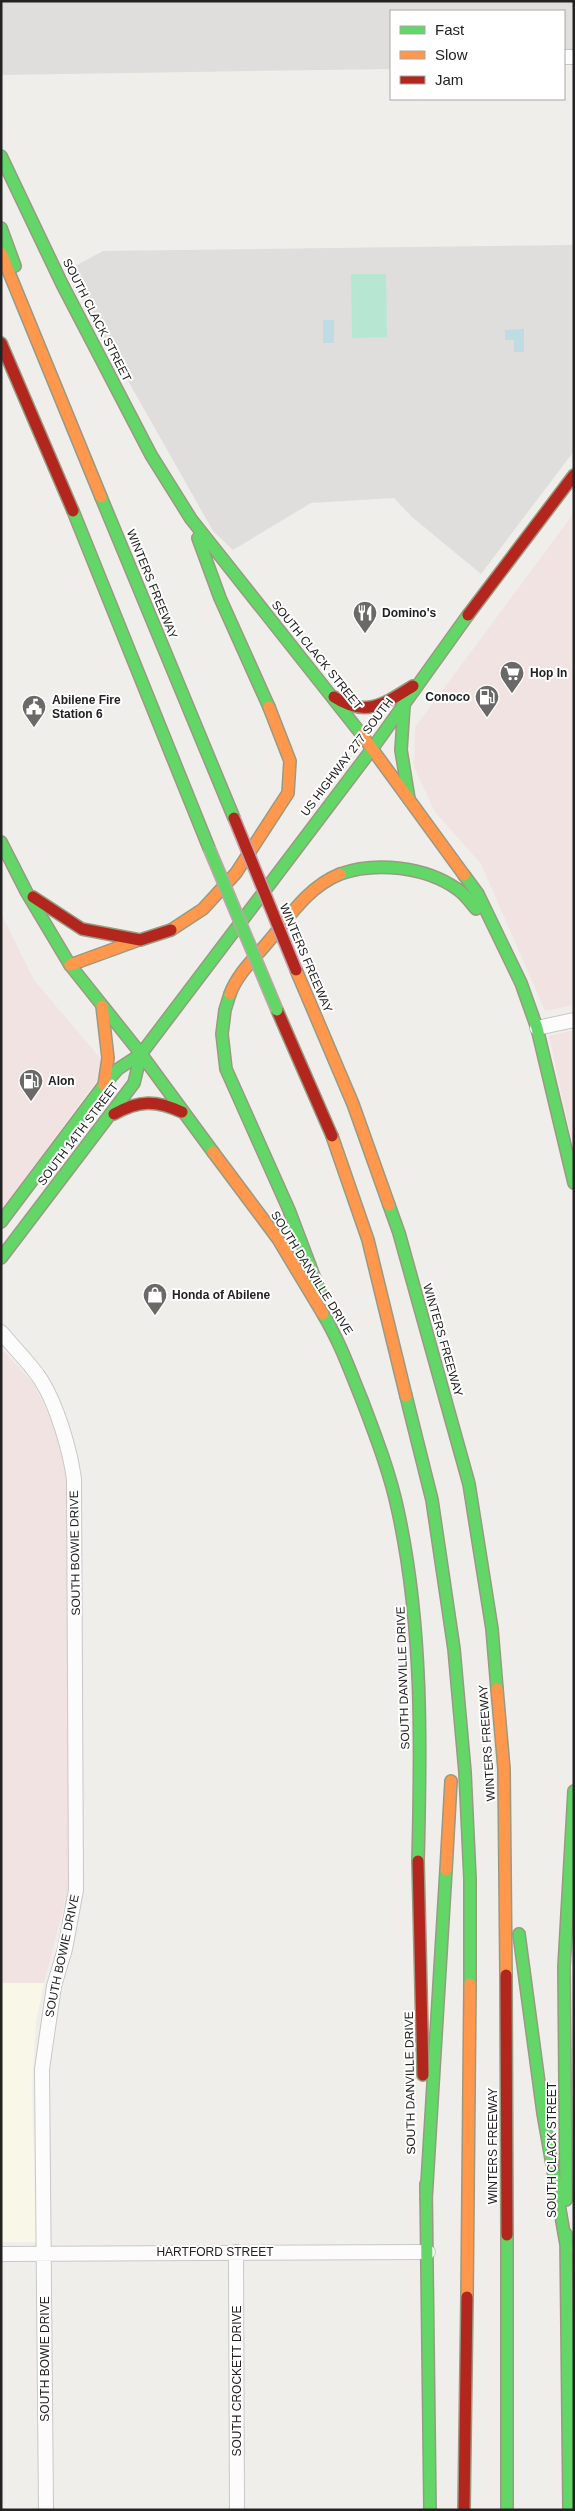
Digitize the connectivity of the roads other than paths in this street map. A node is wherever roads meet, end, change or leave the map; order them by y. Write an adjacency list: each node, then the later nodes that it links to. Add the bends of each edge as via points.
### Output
1 (1, 156): 9 (main road, SOUTH CLACK STREET, via 62,284 147,446)
2 (1, 228): 6 (main road)
3 (1, 253): 6 (main road, WINTERS FREEWAY)
4 (1, 343): 8 (main road, WINTERS FREEWAY)
5 (6, 386): 8 (main road)
6 (66, 405): 33 (main road, WINTERS FREEWAY, bridge, via 170,666 353,1104 399,1233 468,1484 492,1629)
7 (574, 475): 10 (main road, US HIGHWAY 277 SOUTH)
8 (65, 491): 32 (main road, WINTERS FREEWAY, bridge, via 209,848 327,1123 368,1240 432,1500)
9 (191, 519): 11 (main road, SOUTH CLACK STREET); 18 (main road, via 220,598 282,735 290,761 288,793 236,873 204,909 171,930)
10 (420, 682): 11 (main road, via 380,704 362,708 351,707); 12 (main road, US HIGHWAY 277 SOUTH)
11 (334, 697): 13 (main road, SOUTH CLACK STREET)
12 (404, 704): 13 (main road, US HIGHWAY 277 SOUTH); 14 (main road, via 401,750)
13 (372, 748): 14 (main road, SOUTH CLACK STREET); 23 (main road, US HIGHWAY 277 SOUTH)
14 (408, 799): 17 (main road, SOUTH CLACK STREET, via 478,894)
15 (1, 842): 16 (main road, SOUTH DANVILLE DRIVE)
16 (27, 894): 18 (main road, via 82,929); 19 (main road, SOUTH DANVILLE DRIVE)
17 (501, 939): 22 (main road, SOUTH CLACK STREET); 31 (main road, via 458,889 435,877 404,868 356,870 330,878 307,896 237,978 226,1004 221,1052 226,1069 289,1210)
18 (140, 940): 19 (main road)
19 (70, 965): 20 (main road, SOUTH DANVILLE DRIVE)
20 (102, 1006): 23 (main road, SOUTH DANVILLE DRIVE); 24 (main road, via 108,1058)
21 (574, 1020): 22 (street)
22 (537, 1028): 27 (main road, SOUTH CLACK STREET)
23 (141, 1054): 24 (main road, SOUTH 14TH STREET, via 118,1069); 25 (main road, SOUTH DANVILLE DRIVE); 26 (main road, SOUTH 14TH STREET, via 134,1083)
24 (104, 1085): 28 (main road, SOUTH 14TH STREET)
25 (184, 1113): 26 (main road, via 163,1102 147,1100 128,1105); 31 (main road, SOUTH DANVILLE DRIVE, via 278,1239)
26 (110, 1116): 29 (main road, SOUTH 14TH STREET)
27 (574, 1184)
28 (1, 1222)
29 (1, 1258)
30 (1, 1332): 40 (street, SOUTH BOWIE DRIVE, via 41,1381 60,1424 74,1479 76,1890 54,1986 42,2069)
31 (337, 1337): 35 (main road, SOUTH DANVILLE DRIVE, via 380,1447 398,1510 417,1634 418,1868)
32 (456, 1674): 35 (main road); 44 (main road, WINTERS FREEWAY, via 470,1879)
33 (502, 1744): 36 (main road, via 518,1929 543,2113); 45 (main road, WINTERS FREEWAY, via 506,1907)
34 (574, 1791): 36 (main road, SOUTH CLACK STREET, via 564,1968)
35 (426, 2200): 38 (main road, SOUTH DANVILLE DRIVE)
36 (570, 2250): 46 (main road, SOUTH CLACK STREET)
37 (236, 2252): 38 (street, HARTFORD STREET); 40 (street, HARTFORD STREET); 42 (street, SOUTH CROCKETT DRIVE)
38 (428, 2252): 43 (main road, SOUTH DANVILLE DRIVE)
39 (1, 2254): 40 (street, HARTFORD STREET)
40 (45, 2254): 41 (street, SOUTH BOWIE DRIVE)
41 (46, 2510)
42 (237, 2510)
43 (430, 2510)
44 (464, 2510)
45 (507, 2510)
46 (569, 2510)

